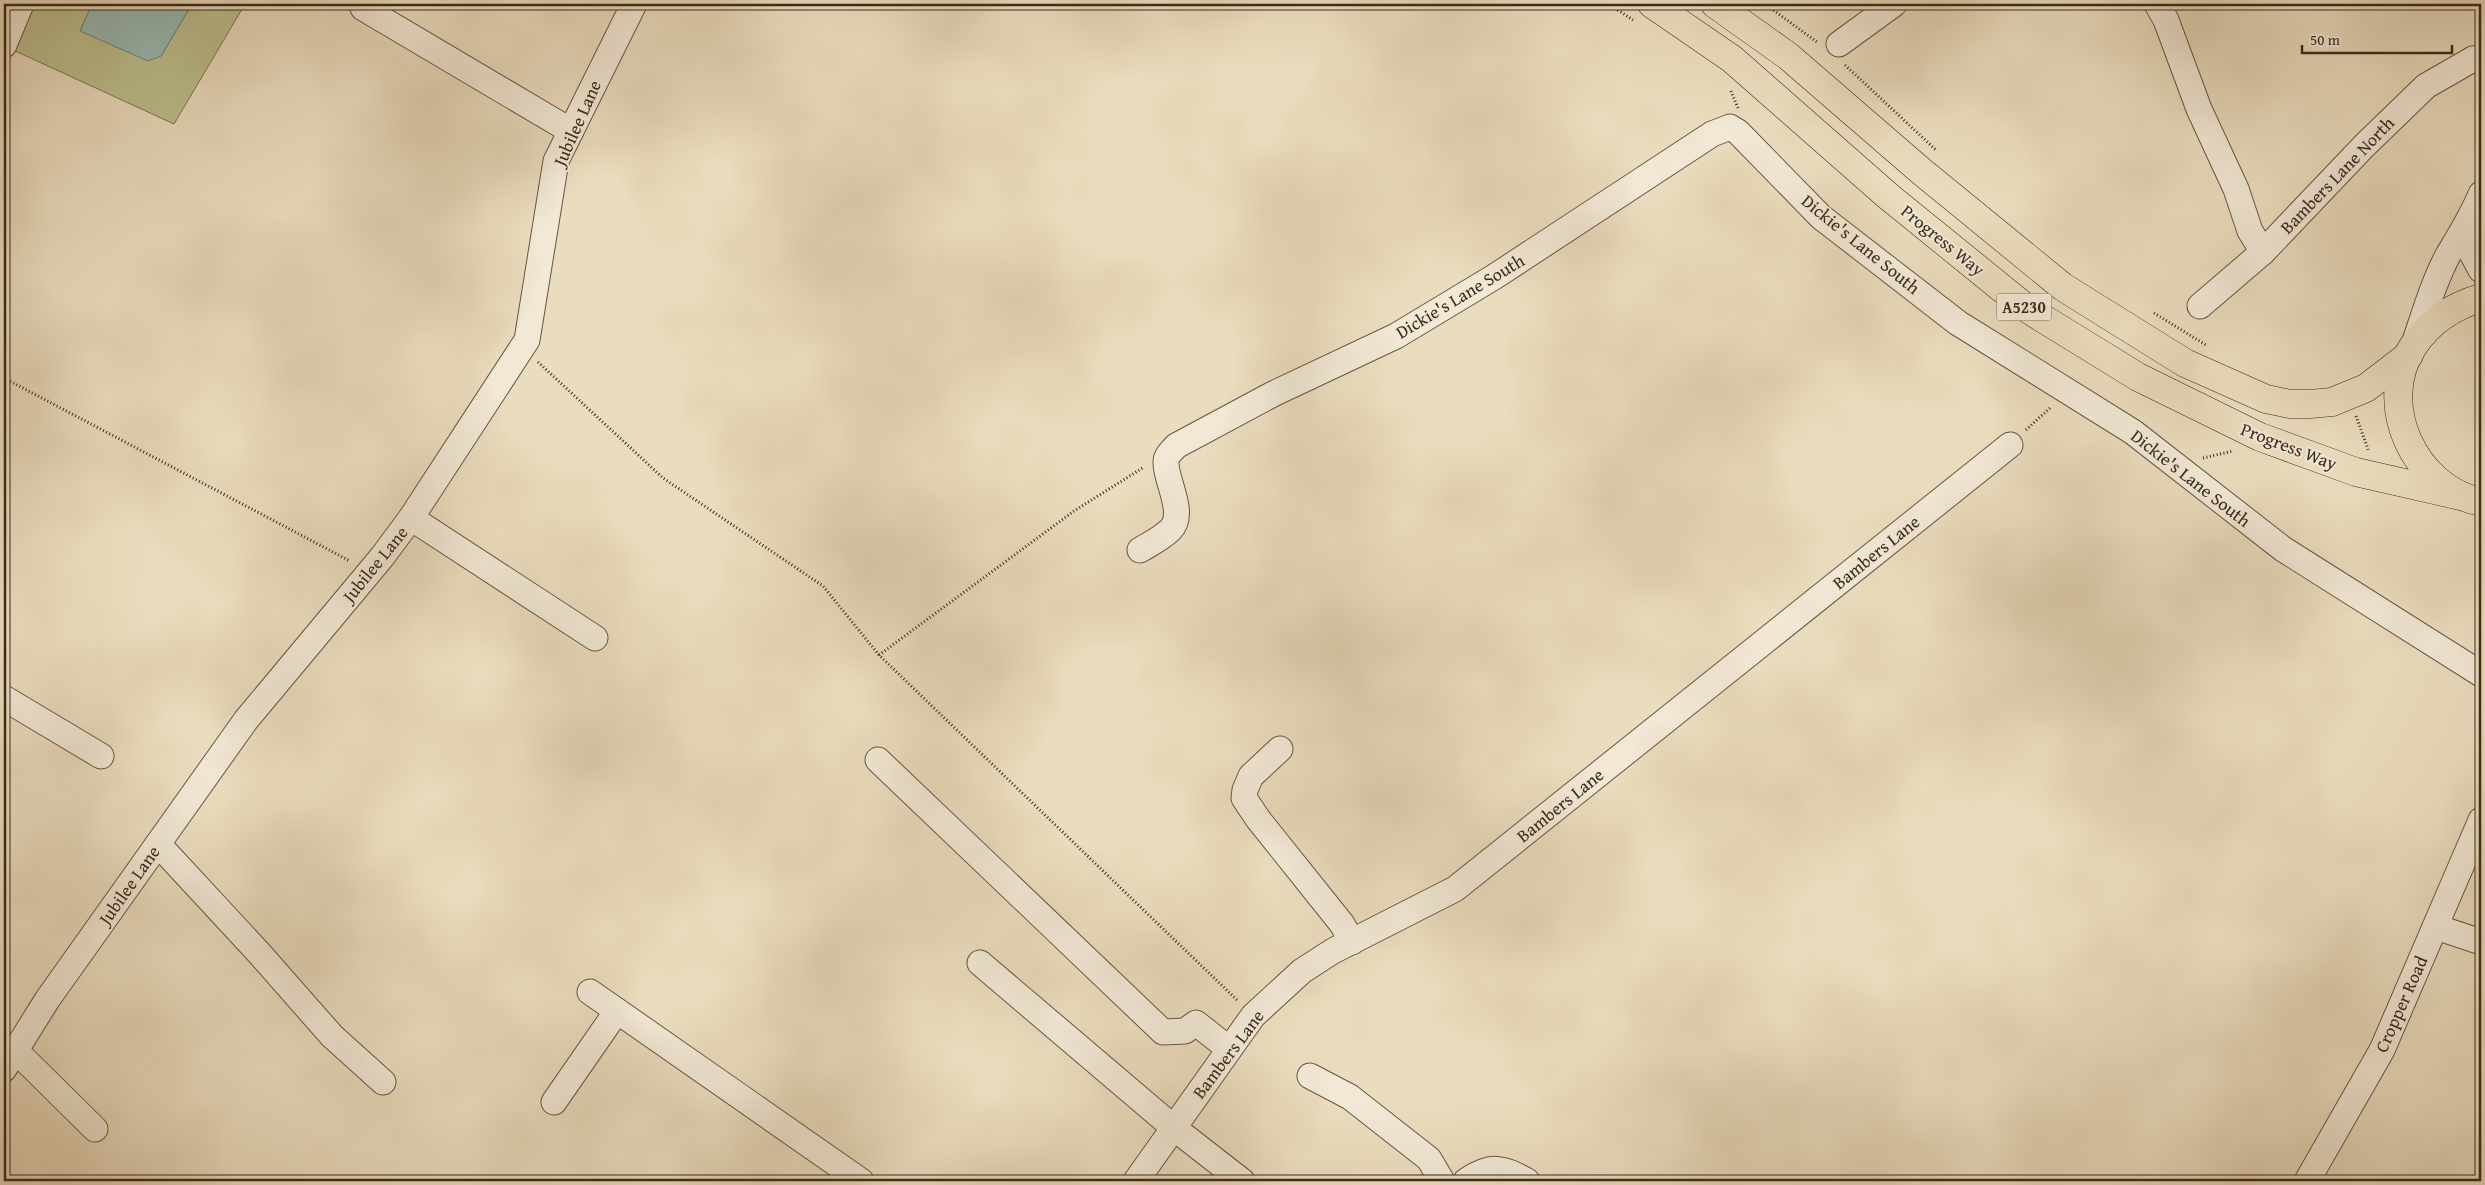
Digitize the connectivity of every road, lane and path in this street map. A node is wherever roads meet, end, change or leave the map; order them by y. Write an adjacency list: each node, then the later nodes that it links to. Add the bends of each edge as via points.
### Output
1 (21, 4): 10 (street)
2 (634, 4): 14 (street, Jubilee Lane)
3 (1608, 4): 9 (path)
4 (1715, 4): 29 (main road, Progress Way / A5230, via 1788,56 1921,171 2063,286 2185,363 2274,401 2310,404)
5 (1765, 4): 11 (path)
6 (1894, 4): 11 (street)
7 (2157, 4): 19 (street, via 2199,109 2236,189 2250,231)
8 (362, 8): 14 (street)
9 (1647, 15): 32 (main road, Progress Way / A5230, via 1732,59 1888,196 2026,308 2138,377 2260,437)
10 (4, 44)
11 (1833, 50): 16 (path)
12 (2481, 58): 19 (street, Bambers Lane North, via 2473,58 2426,86)
13 (1726, 86): 15 (path, via 1738,106)
14 (571, 131): 24 (street, Jubilee Lane, via 556,161 527,340)
15 (1738, 132): 28 (street, Dickie's Lane South, via 1821,217 1958,323); 35 (street, Dickie's Lane South, via 1730,127 1712,134 1494,277 1396,336 1274,394 1176,446 1166,462 1175,498 1175,523)
16 (1941, 155)
17 (2481, 194): 18 (street)
18 (2469, 222): 20 (street, via 2470,250); 26 (street, via 2448,256)
19 (2263, 252): 22 (street, Bambers Lane North)
20 (2481, 270)
21 (2481, 298): 26 (main road, A5230, via 2461,304 2438,318)
22 (2200, 306)
23 (2145, 309): 25 (path)
24 (522, 347): 34 (street, Jubilee Lane); 38 (path, via 663,478 823,586)
25 (2212, 349)
26 (2411, 350): 29 (main road, Progress Way / A5230, via 2366,388); 33 (main road, A5230, via 2401,377 2398,400 2402,427 2414,456 2434,479)
27 (4, 378): 36 (path)
28 (2067, 391): 30 (path); 39 (street, Dickie's Lane South, via 2133,432 2283,549)
29 (2349, 396): 32 (path)
30 (2010, 444): 47 (street, Bambers Lane, via 1455,889)
31 (1145, 466): 38 (path, via 1074,511)
32 (2378, 478): 33 (main road, Progress Way / A5230)
33 (2475, 502)
34 (411, 518): 36 (street, Jubilee Lane); 37 (street)
35 (1140, 550)
36 (370, 572): 45 (street, Jubilee Lane, via 246,720)
37 (594, 638)
38 (879, 655): 52 (path)
39 (2481, 674)
40 (4, 698): 42 (street)
41 (1280, 749): 47 (street, via 1251,776 1244,798 1342,924)
42 (101, 756)
43 (878, 760): 53 (street, via 1163,1032 1185,1031 1196,1023)
44 (2481, 820): 46 (street, Cropper Road)
45 (158, 844): 54 (street, Jubilee Lane, via 47,1000); 56 (street, via 332,1036)
46 (2436, 927): 48 (street); 66 (street, Cropper Road, via 2382,1050)
47 (1352, 942): 52 (street, Bambers Lane, via 1302,971)
48 (2481, 942)
49 (980, 963): 58 (street)
50 (590, 992): 51 (street)
51 (617, 1011): 57 (street); 60 (street)
52 (1252, 1016): 53 (street, Bambers Lane)
53 (1229, 1049): 58 (street, Bambers Lane)
54 (10, 1059): 59 (street)
55 (1310, 1076): 63 (street, via 1350,1097 1429,1159)
56 (383, 1082)
57 (554, 1102)
58 (1174, 1128): 61 (street, Bambers Lane); 62 (street)
59 (94, 1129)
60 (861, 1181)
61 (1136, 1181)
62 (1242, 1181)
63 (1442, 1181)
64 (1466, 1181): 65 (street, via 1476,1174 1506,1169)
65 (1527, 1181)
66 (2308, 1181)

